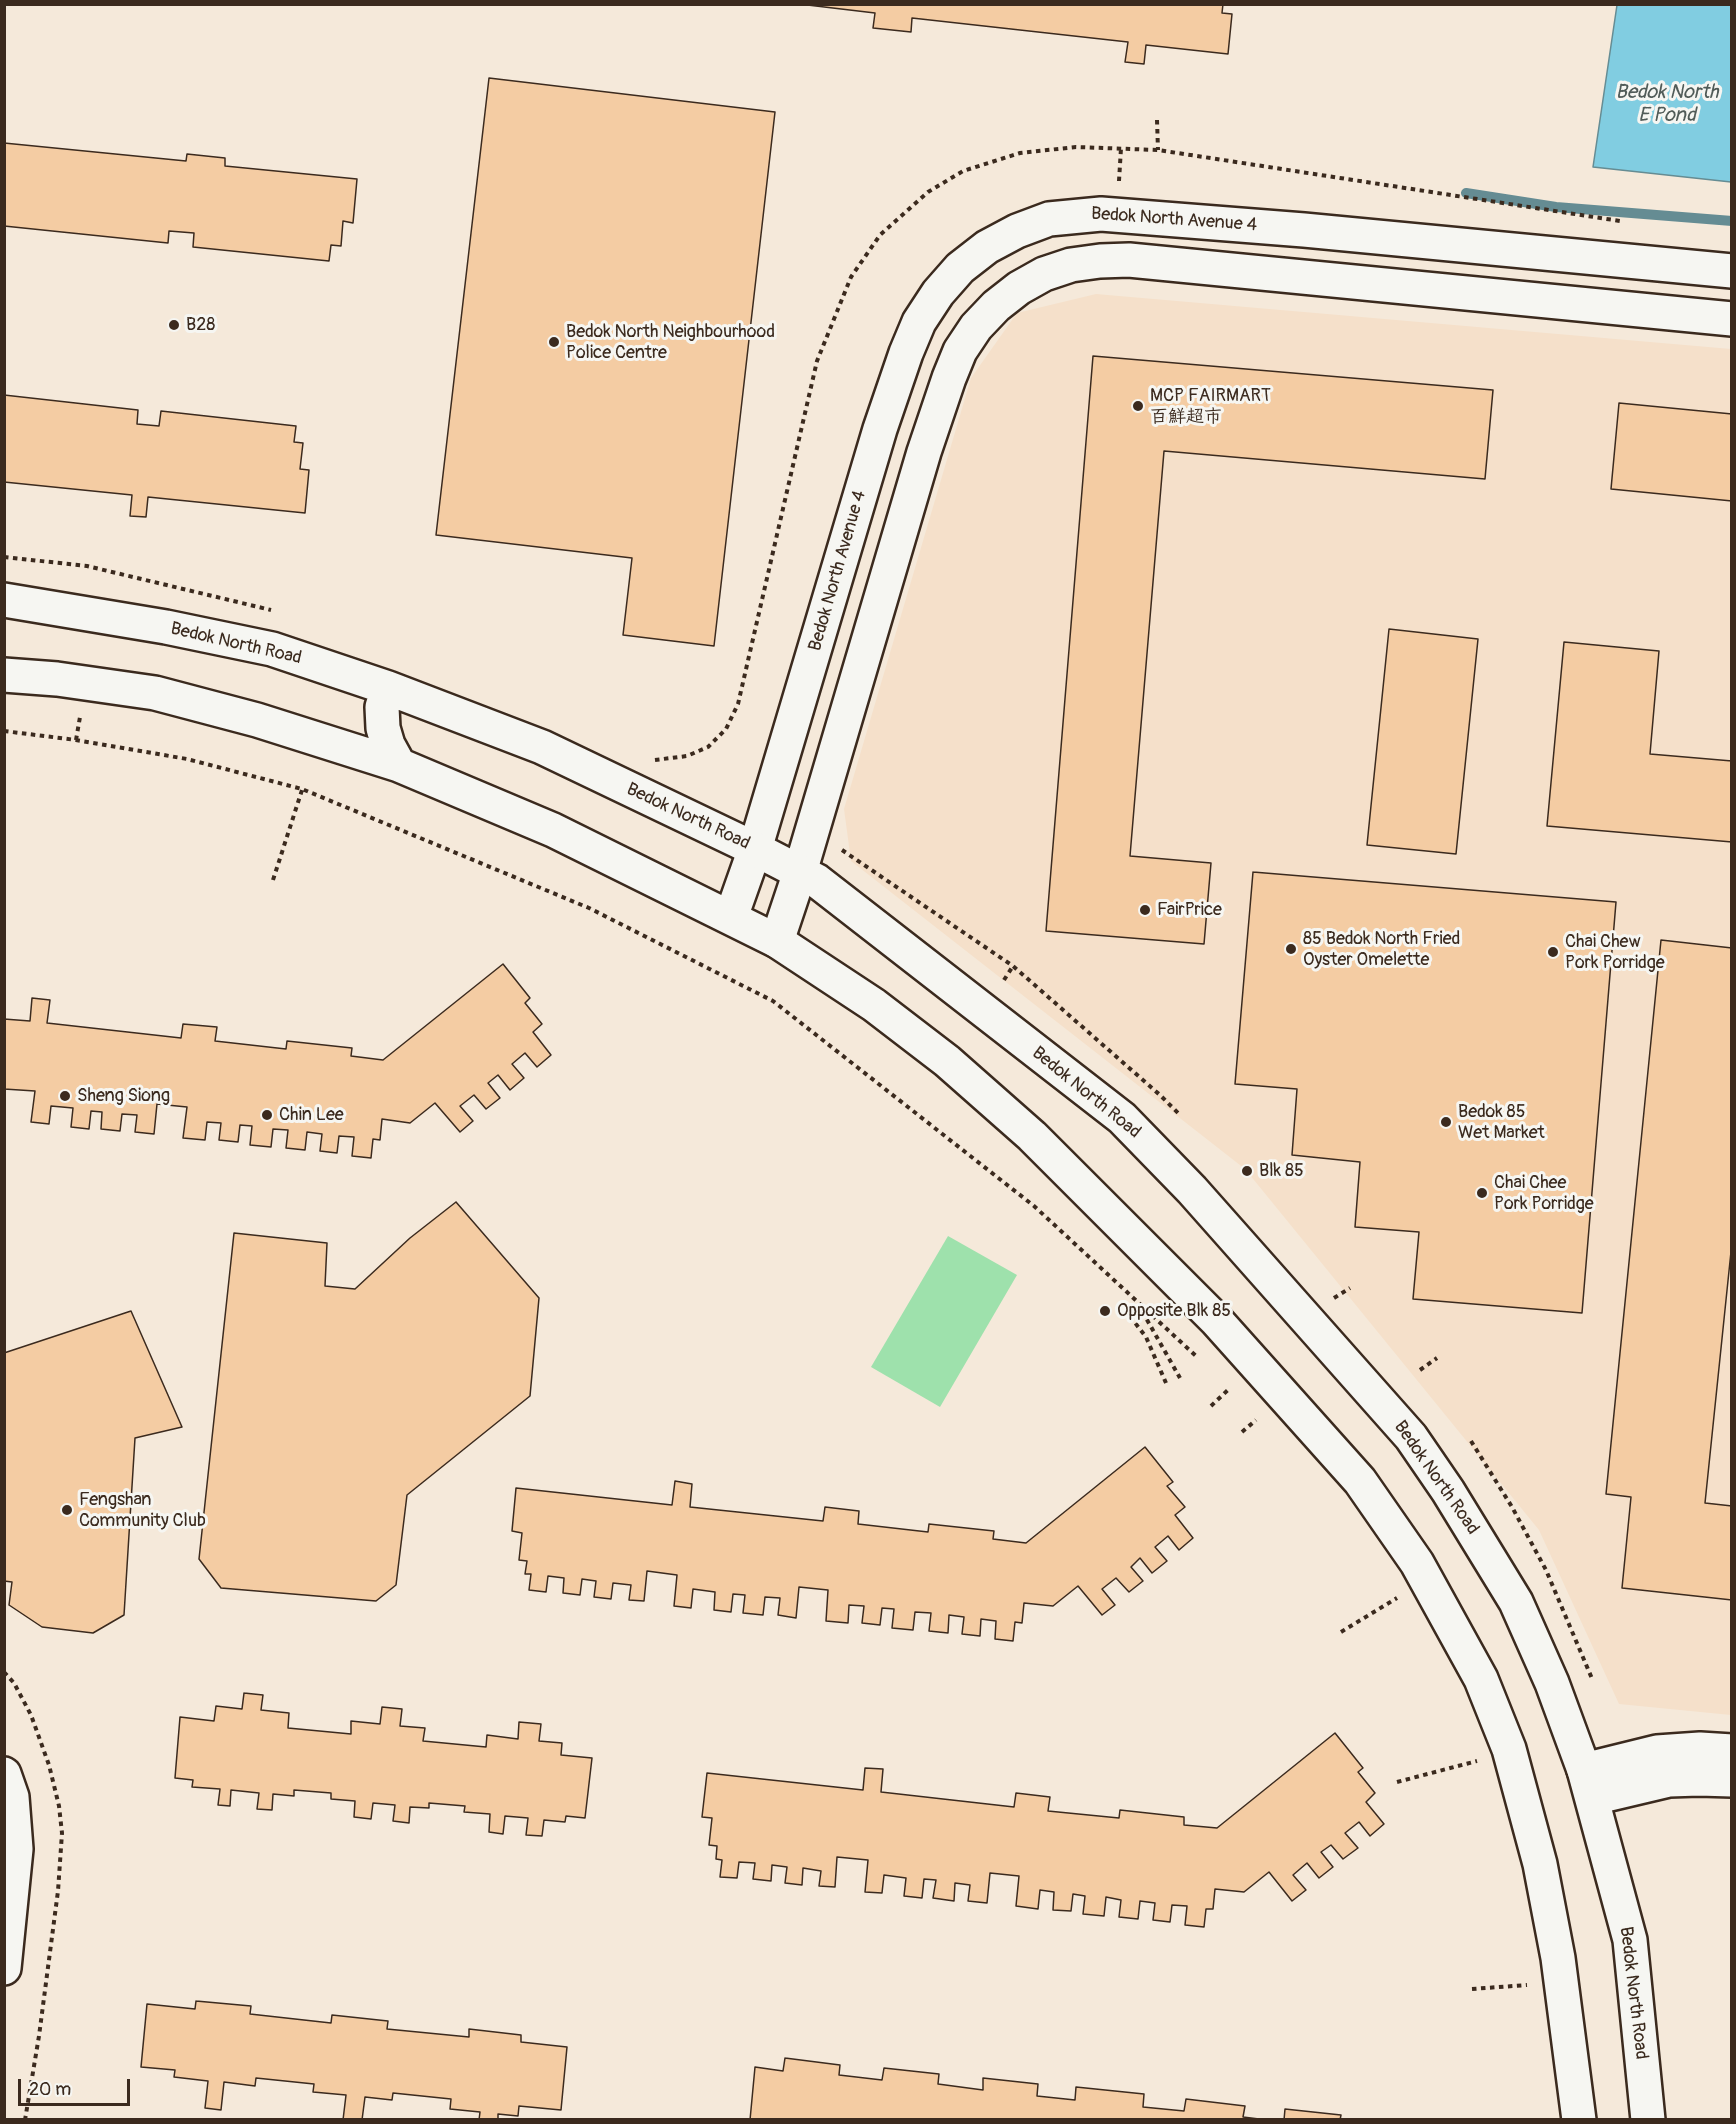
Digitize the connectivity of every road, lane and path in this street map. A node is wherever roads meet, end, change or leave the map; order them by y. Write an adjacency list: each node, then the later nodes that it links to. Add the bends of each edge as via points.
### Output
1 (1157, 120): 2 (path)
2 (1158, 150): 3 (path); 10 (path, via 1076,147 1020,153 963,171 928,192 880,235 851,277 817,361 738,704 726,729 708,747 687,756)
3 (1623, 222)
4 (1731, 272): 14 (main road, Bedok North Avenue 4, via 1101,213 1050,219 1002,238 948,280 927,308 909,346 880,429)
5 (1731, 319): 15 (main road, via 1129,260 1071,265 1019,288 976,327 949,378)
6 (4, 600): 8 (main road, Bedok North Road, via 272,649)
7 (4, 675): 11 (main road, via 155,693)
8 (388, 688): 11 (main road, via 382,707 383,728); 14 (main road, Bedok North Road, via 542,747)
9 (4, 731): 12 (path, via 187,759)
10 (655, 760)
11 (399, 765): 17 (main road, via 553,830)
12 (302, 789): 16 (path); 20 (path, via 589,908 773,1002 1034,1206)
13 (835, 845): 19 (path, via 1013,966)
14 (755, 849): 15 (main road, Bedok North Road); 17 (main road, Bedok North Avenue 4)
15 (800, 872): 18 (main road); 39 (main road, Bedok North Road, via 817,881 1122,1118 1192,1190 1412,1437 1516,1602 1552,1683)
16 (273, 880)
17 (731, 917): 18 (main road)
18 (777, 941): 44 (main road, via 874,1005 947,1060 1032,1136 1216,1320 1360,1480 1417,1563 1481,1679 1509,1749 1540,1864 1558,1958)
19 (1181, 1116)
20 (1142, 1305): 21 (path); 26 (path, via 1130,1315 1146,1337)
21 (1148, 1311): 22 (path); 25 (path, via 1146,1318)
22 (1196, 1356)
23 (1437, 1358): 24 (path)
24 (1420, 1370)
25 (1180, 1378)
26 (1166, 1383)
27 (1235, 1397): 28 (path, via 1228,1390)
28 (1211, 1406)
29 (1249, 1413): 30 (path, via 1256,1420)
30 (1242, 1432)
31 (1399, 1598): 32 (path)
32 (1341, 1632)
33 (4, 1672): 43 (path, via 31,1715 49,1765 62,1833 58,1891)
34 (1731, 1750): 39 (main road, via 1665,1751)
35 (1478, 1761): 38 (path)
36 (4, 1774): 40 (main road, via 12,1797 16,1849)
37 (1731, 1780): 39 (main road)
38 (1397, 1782)
39 (1588, 1784): 45 (main road, Bedok North Road, via 1630,1940)
40 (4, 1968)
41 (1537, 1985): 42 (path)
42 (1472, 1989)
43 (25, 2120)
44 (1579, 2120)
45 (1648, 2120)

